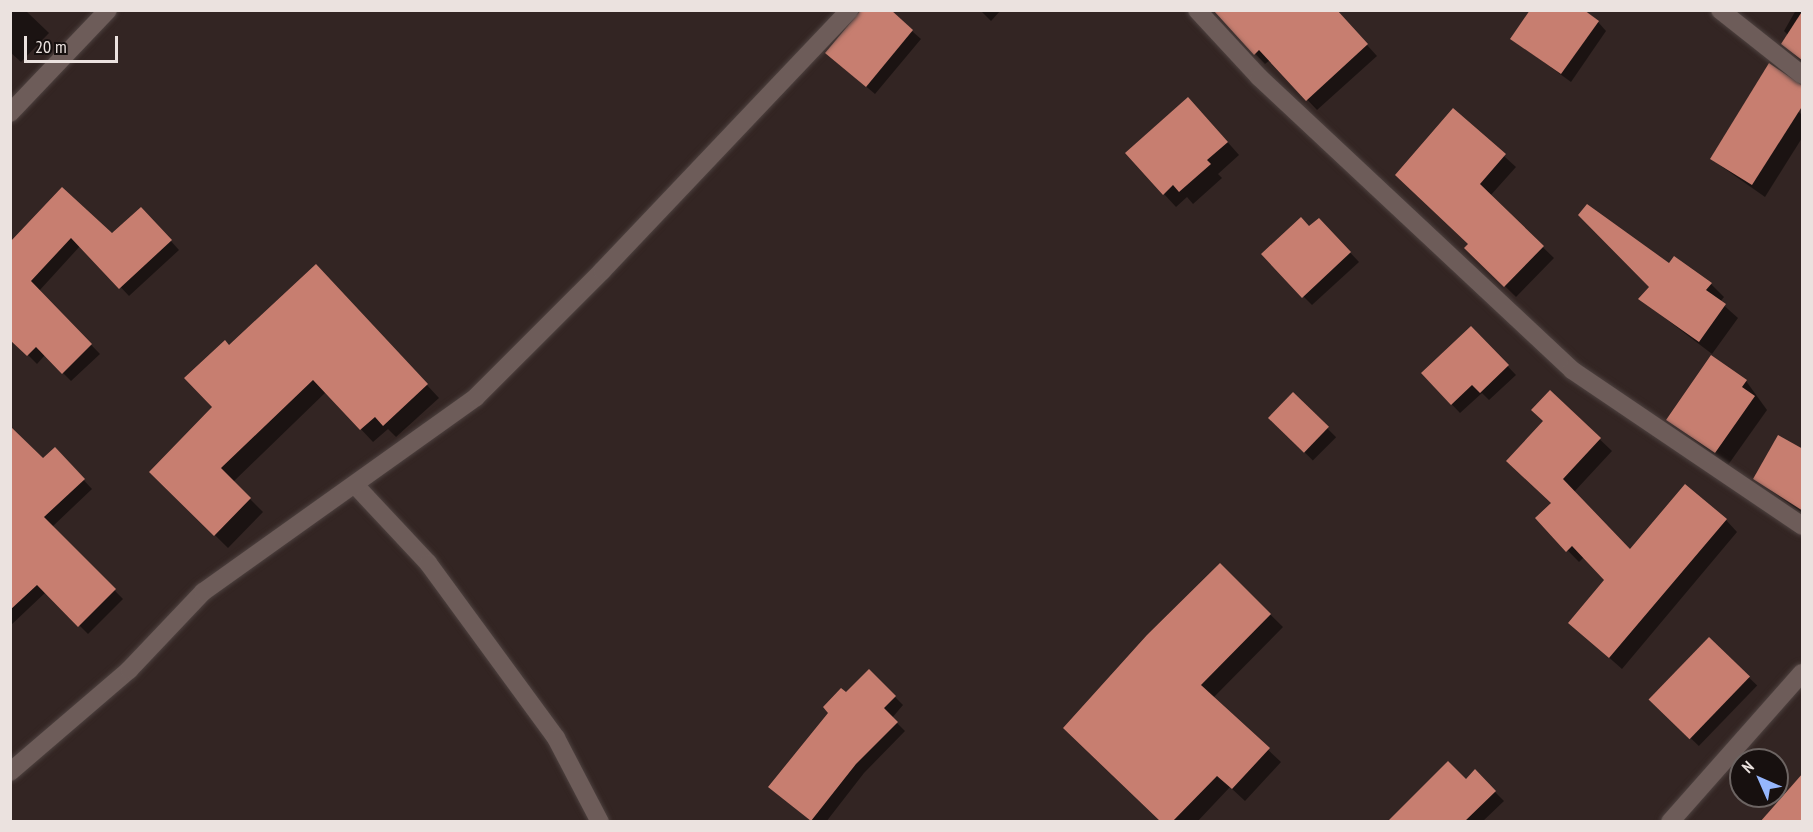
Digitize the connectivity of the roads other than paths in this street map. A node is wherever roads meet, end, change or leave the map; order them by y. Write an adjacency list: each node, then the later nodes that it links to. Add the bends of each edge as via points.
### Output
1 (108, 10): 6 (street)
2 (850, 10): 7 (street, via 602,271 476,397)
3 (1197, 10): 8 (street, via 1259,77 1572,370)
4 (1720, 10): 5 (street)
5 (1803, 75)
6 (10, 113)
7 (355, 485): 10 (street, via 203,592 129,670); 12 (street, via 428,563 556,738)
8 (1803, 526)
9 (1803, 673): 11 (street)
10 (10, 771)
11 (1679, 818)
12 (600, 822)

